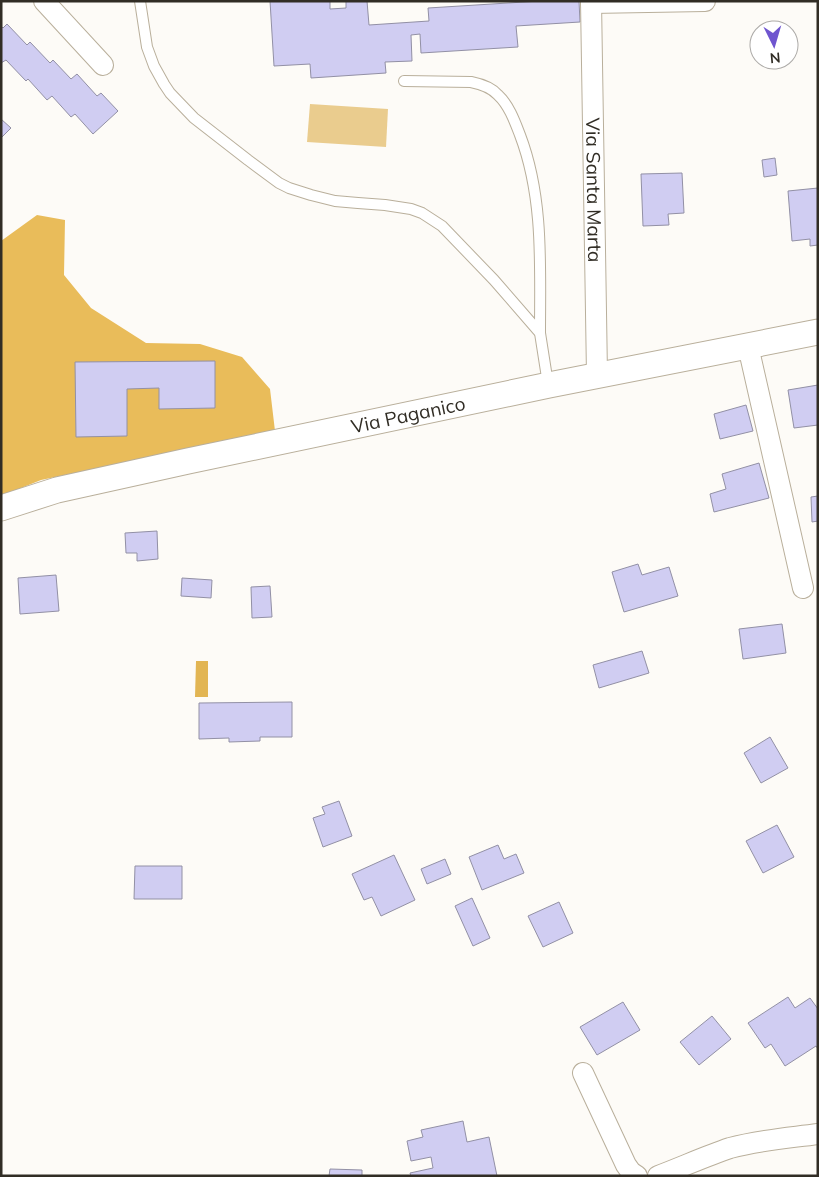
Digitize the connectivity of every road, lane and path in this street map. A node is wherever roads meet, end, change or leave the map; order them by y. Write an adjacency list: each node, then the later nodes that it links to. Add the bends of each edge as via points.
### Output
1 (44, 1): 5 (street)
2 (140, 1): 8 (lane, via 154,66 170,93 194,118 289,188 335,200 399,206 417,211 442,226)
3 (705, 1): 4 (street, Via Santa Marta)
4 (591, 2): 10 (street, Via Santa Marta)
5 (103, 65)
6 (404, 81): 8 (lane, via 471,82 498,95 507,107 528,155 536,201)
7 (818, 332): 9 (street, Via Paganico)
8 (540, 333): 11 (lane)
9 (748, 346): 10 (street, Via Paganico); 13 (street)
10 (597, 375): 11 (street, Via Paganico)
11 (548, 385): 12 (street, Via Paganico, via 81,484)
12 (1, 508)
13 (802, 588)
14 (582, 1073): 16 (street, via 626,1164)
15 (818, 1134): 17 (street, via 731,1148)
16 (637, 1176)
17 (658, 1176)

